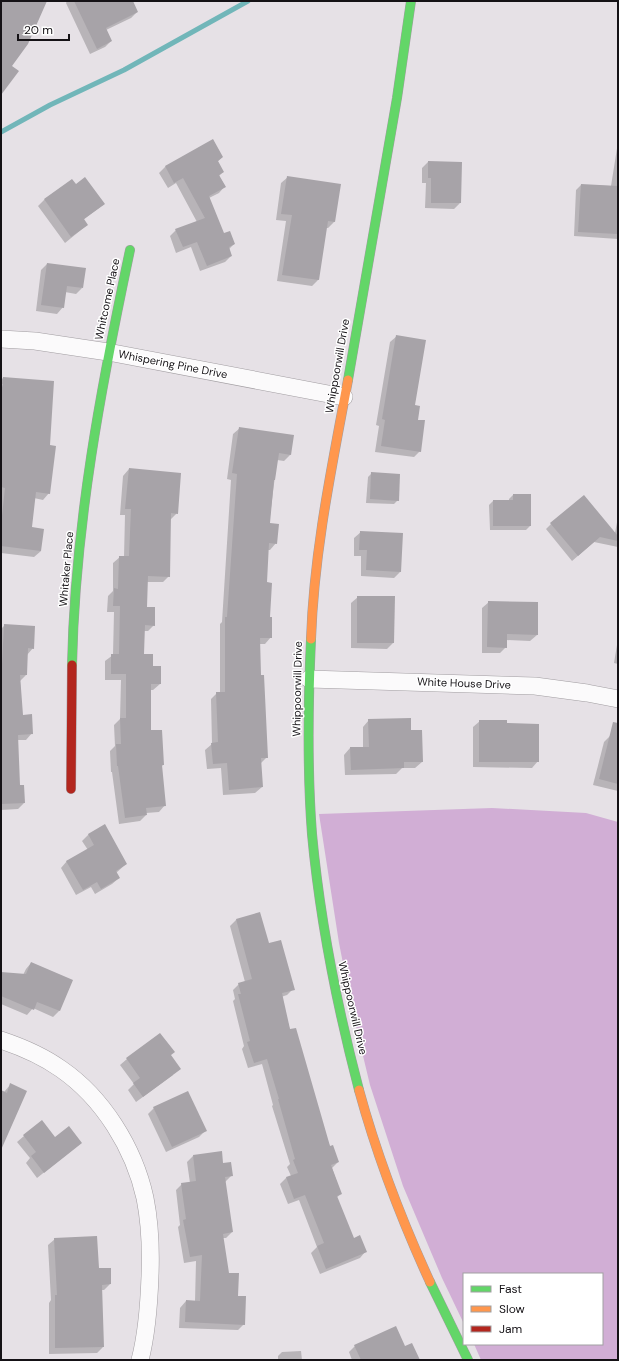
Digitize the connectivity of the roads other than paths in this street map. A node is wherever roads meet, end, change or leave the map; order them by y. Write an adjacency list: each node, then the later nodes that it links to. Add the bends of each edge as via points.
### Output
1 (411, 1): 5 (street, Whippoorwill Drive, via 387,155)
2 (130, 250): 4 (street, Whitcome Place)
3 (1, 339): 4 (street, Whispering Pine Drive)
4 (108, 352): 5 (street, Whispering Pine Drive); 8 (street, Whitaker Place, via 78,558 74,611)
5 (344, 397): 6 (street, Whippoorwill Drive, via 315,570)
6 (309, 679): 7 (street, White House Drive, via 535,686); 11 (street, Whippoorwill Drive, via 309,784 313,844 327,946 346,1038 367,1115 395,1198 438,1300)
7 (618, 699)
8 (71, 790)
9 (1, 1040): 10 (street, via 55,1065 86,1090 118,1131 134,1163 145,1198 151,1263 146,1333)
10 (140, 1360)
11 (468, 1360)

